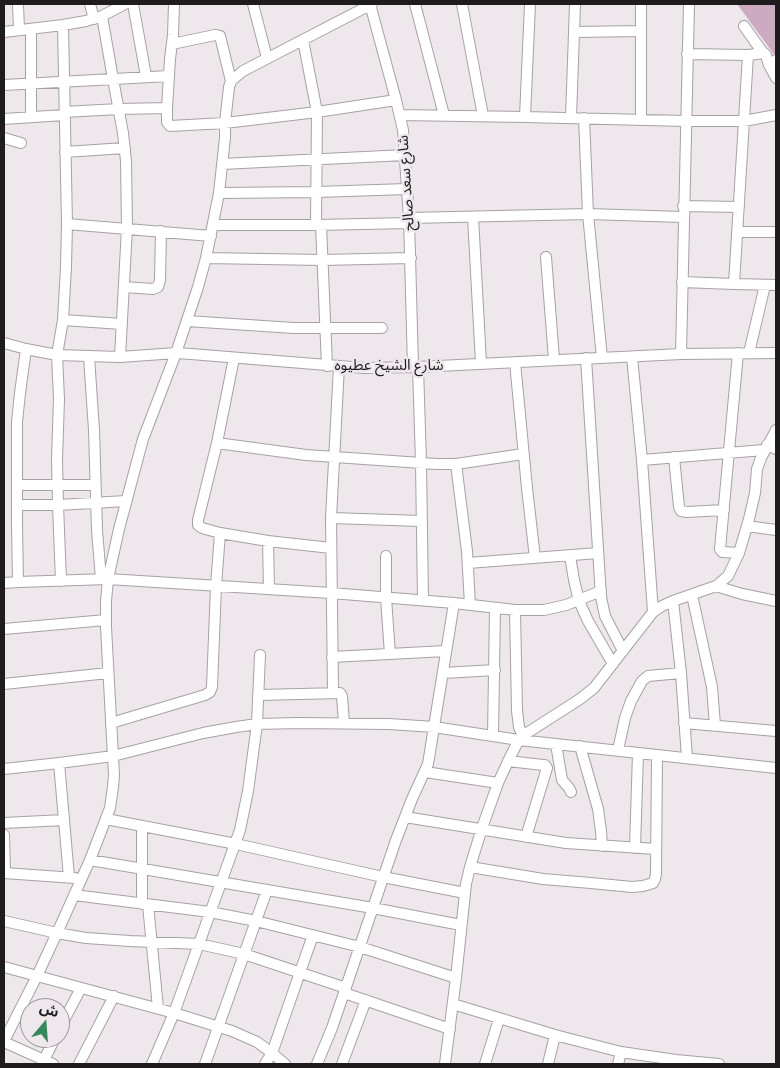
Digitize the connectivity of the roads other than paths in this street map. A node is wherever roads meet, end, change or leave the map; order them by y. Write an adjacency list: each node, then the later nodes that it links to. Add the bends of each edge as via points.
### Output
1 (18, 4): 18 (street)
2 (90, 4): 14 (street)
3 (125, 4): 14 (street)
4 (133, 4): 29 (street)
5 (174, 4): 23 (street)
6 (253, 4): 27 (street)
7 (371, 4): 22 (street); 37 (street, شارع سعد صالح)
8 (415, 4): 43 (street)
9 (462, 4): 45 (street)
10 (530, 4): 47 (street)
11 (575, 4): 21 (street)
12 (641, 4): 19 (street)
13 (688, 4): 25 (street)
14 (98, 17): 15 (street); 32 (street)
15 (63, 25): 17 (street); 34 (street)
16 (744, 26): 24 (street)
17 (31, 29): 18 (street); 35 (street)
18 (19, 30): 20 (street)
19 (641, 31): 21 (street); 51 (street)
20 (4, 32)
21 (575, 32): 48 (street)
22 (303, 40): 27 (street); 40 (street)
23 (172, 44): 30 (street); 33 (street, via 215,34 220,36)
24 (764, 53): 26 (street); 28 (street)
25 (687, 54): 26 (street); 52 (street)
26 (748, 55): 53 (street)
27 (267, 58): 33 (street)
28 (773, 62): 31 (street)
29 (146, 76): 30 (street); 32 (street)
30 (169, 76): 38 (street)
31 (776, 78)
32 (112, 79): 34 (street); 39 (street)
33 (231, 81): 54 (street)
34 (64, 82): 35 (street); 41 (street)
35 (31, 84): 36 (street); 46 (street)
36 (4, 85)
37 (396, 100): 40 (street); 42 (street, شارع سعد صالح)
38 (167, 108): 39 (street); 54 (street, via 170,126)
39 (119, 109): 41 (street); 57 (street)
40 (317, 112): 54 (street); 60 (street)
41 (64, 113): 46 (street); 58 (street)
42 (400, 115): 43 (street); 59 (street, شارع سعد صالح)
43 (444, 115): 45 (street)
44 (776, 115): 53 (street)
45 (483, 116): 47 (street)
46 (31, 117): 50 (street)
47 (525, 117): 48 (street)
48 (571, 118): 49 (street)
49 (584, 118): 51 (street); 67 (street)
50 (4, 119)
51 (641, 120): 52 (street)
52 (686, 121): 53 (street); 66 (street)
53 (744, 121): 65 (street)
54 (225, 122): 61 (street)
55 (4, 138): 56 (street)
56 (20, 143)
57 (125, 148): 58 (street); 72 (street)
58 (65, 152): 70 (street)
59 (405, 154): 60 (street); 62 (street, شارع سعد صالح)
60 (317, 159): 61 (street); 63 (street)
61 (222, 164): 64 (street)
62 (407, 189): 63 (street); 69 (street, شارع سعد صالح)
63 (317, 192): 64 (street); 71 (street)
64 (219, 193): 73 (street)
65 (739, 207): 66 (street); 75 (street)
66 (683, 212): 67 (street); 81 (street)
67 (588, 214): 68 (street); 104 (street)
68 (473, 217): 69 (street); 107 (street)
69 (410, 220): 71 (street); 79 (street, شارع سعد صالح)
70 (67, 224): 72 (street); 86 (street)
71 (319, 225): 73 (street); 80 (street)
72 (127, 228): 74 (street); 85 (street)
73 (212, 230): 74 (street); 78 (street)
74 (162, 231): 85 (street, via 158,288)
75 (738, 232): 76 (street); 82 (street)
76 (776, 232)
77 (546, 256): 105 (street)
78 (206, 258): 80 (street); 87 (street)
79 (411, 258): 80 (street); 110 (street, شارع سعد صالح)
80 (322, 260): 90 (street)
81 (682, 282): 82 (street); 97 (street)
82 (734, 284): 83 (street)
83 (765, 285): 84 (street); 95 (street)
84 (776, 285)
85 (124, 287): 88 (street)
86 (63, 320): 88 (street); 98 (street)
87 (187, 321): 90 (street); 93 (street)
88 (122, 324): 100 (street)
89 (382, 328): 90 (street)
90 (325, 329): 108 (street)
91 (4, 343): 92 (street, شارع الشيخ عطيوه)
92 (26, 349): 98 (street, شارع الشيخ عطيوه); 121 (street, via 18,407)
93 (176, 353): 100 (street, شارع الشيخ عطيوه); 102 (street, شارع الشيخ عطيوه); 124 (street, via 143,439)
94 (738, 353): 95 (street, شارع الشيخ عطيوه); 97 (street, شارع الشيخ عطيوه); 114 (street)
95 (749, 353): 96 (street, شارع الشيخ عطيوه)
96 (776, 353)
97 (680, 354): 101 (street, شارع الشيخ عطيوه)
98 (57, 355): 99 (street, شارع الشيخ عطيوه); 122 (street)
99 (89, 357): 100 (street, شارع الشيخ عطيوه); 123 (street)
100 (120, 357)
101 (632, 357): 104 (street, شارع الشيخ عطيوه); 118 (street)
102 (234, 358): 108 (street, شارع الشيخ عطيوه); 112 (street)
103 (586, 358): 104 (street, شارع الشيخ عطيوه); 105 (street, شارع الشيخ عطيوه); 136 (street)
104 (602, 358)
105 (554, 360): 106 (street, شارع الشيخ عطيوه)
106 (515, 362): 107 (street, شارع الشيخ عطيوه); 115 (street)
107 (481, 364): 110 (street, شارع الشيخ عطيوه)
108 (327, 366): 109 (street, شارع الشيخ عطيوه)
109 (339, 366): 110 (street, شارع الشيخ عطيوه); 117 (street)
110 (416, 367): 119 (street, شارع سعد صالح)
111 (776, 430): 113 (street)
112 (217, 443): 117 (street); 133 (street, via 198,525)
113 (769, 448): 114 (street); 131 (street, via 757,468)
114 (730, 453): 116 (street); 128 (street)
115 (523, 454): 120 (street); 140 (street)
116 (674, 457): 118 (street); 128 (street, via 681,511)
117 (334, 458): 119 (street); 129 (street)
118 (642, 460): 161 (street)
119 (421, 463): 120 (street); 130 (street, شارع سعد صالح)
120 (456, 464): 141 (street)
121 (17, 485): 122 (street); 127 (street)
122 (58, 485): 123 (street); 126 (street)
123 (95, 485): 125 (street)
124 (126, 501): 125 (street); 142 (street)
125 (96, 503): 126 (street); 142 (street)
126 (58, 504): 127 (street); 143 (street)
127 (17, 505): 145 (street)
128 (724, 510): 137 (street, via 720,549 722,552)
129 (331, 518): 130 (street); 135 (street)
130 (421, 521): 153 (street, شارع سعد صالح)
131 (747, 526): 132 (street); 137 (street)
132 (776, 530)
133 (220, 533): 134 (street); 146 (street)
134 (268, 541): 135 (street); 148 (street)
135 (331, 548): 150 (street)
136 (598, 553): 139 (street); 149 (street)
137 (739, 553): 147 (street, via 728,576)
138 (386, 556): 152 (street)
139 (570, 556): 140 (street); 154 (street)
140 (535, 558): 141 (street)
141 (468, 564): 158 (street)
142 (105, 579): 143 (street); 146 (street); 162 (street)
143 (62, 581): 145 (street)
144 (4, 582): 145 (street)
145 (18, 582)
146 (216, 586): 148 (street); 177 (street, via 210,692)
147 (716, 586): 151 (street); 156 (street)
148 (269, 589): 150 (street)
149 (601, 591): 154 (street); 165 (street, via 605,616)
150 (332, 593): 152 (street); 168 (street)
151 (692, 595): 155 (street); 181 (street, via 712,687)
152 (386, 598): 153 (street); 166 (street)
153 (423, 600): 157 (street)
154 (579, 601): 160 (street, via 544,610); 169 (street)
155 (673, 601): 161 (street); 173 (street)
156 (776, 601)
157 (454, 603): 158 (street); 164 (street)
158 (470, 605): 159 (street)
159 (495, 608): 160 (street); 170 (street)
160 (515, 610): 185 (street, via 517,711)
161 (653, 612): 165 (street)
162 (106, 620): 163 (street); 171 (street)
163 (4, 629)
164 (446, 651): 166 (street); 172 (street)
165 (623, 651): 169 (street)
166 (390, 654): 168 (street)
167 (260, 655): 176 (street)
168 (332, 657): 175 (street)
169 (613, 664): 185 (street, via 587,693)
170 (495, 670): 172 (street); 184 (street)
171 (108, 673): 174 (street); 177 (street)
172 (443, 673): 182 (street)
173 (681, 673): 179 (street); 188 (street, via 648,676 642,681 625,718)
174 (4, 684)
175 (333, 693): 176 (street); 178 (street, via 342,694)
176 (259, 695): 180 (street)
177 (111, 723): 191 (street)
178 (344, 723): 180 (street); 182 (street)
179 (684, 723): 181 (street); 192 (street)
180 (257, 724): 191 (street, via 203,733); 208 (street, via 248,791)
181 (715, 725): 183 (street)
182 (434, 727): 184 (street); 197 (street)
183 (776, 731)
184 (493, 736): 185 (street)
185 (521, 738): 186 (street); 193 (street)
186 (556, 744): 187 (street); 199 (street, via 562,780)
187 (580, 746): 188 (street); 209 (street, via 598,809)
188 (618, 750): 189 (street)
189 (638, 752): 190 (street); 210 (street)
190 (657, 754): 192 (street); 211 (street)
191 (113, 756): 194 (street); 201 (street, via 113,787)
192 (686, 758): 195 (street)
193 (508, 761): 198 (street); 207 (street, via 545,765 547,768)
194 (59, 764): 196 (street); 202 (street)
195 (776, 768)
196 (4, 769)
197 (425, 772): 198 (street); 200 (street)
198 (498, 783): 205 (street)
199 (571, 792)
200 (405, 816): 205 (street); 217 (street)
201 (106, 819): 204 (street); 212 (street)
202 (64, 820): 203 (street); 216 (street)
203 (4, 823)
204 (142, 826): 208 (street); 214 (street)
205 (482, 828): 207 (street); 213 (street)
206 (4, 835): 215 (street)
207 (526, 837): 209 (street)
208 (236, 844): 217 (street); 219 (street)
209 (602, 846): 210 (street)
210 (635, 848): 211 (street)
211 (656, 849): 213 (street, via 655,879 643,886 543,879)
212 (90, 860): 214 (street); 218 (street)
213 (470, 867): 221 (street)
214 (142, 869): 219 (street); 223 (street)
215 (4, 874): 216 (street)
216 (69, 877): 218 (street)
217 (383, 877): 221 (street); 224 (street)
218 (82, 878): 222 (street)
219 (222, 881): 220 (street); 225 (street)
220 (268, 890): 224 (street); 227 (street)
221 (465, 893): 228 (street)
222 (74, 896): 223 (street); 229 (street)
223 (145, 904): 225 (street); 231 (street)
224 (373, 908): 228 (street); 233 (street)
225 (210, 912): 227 (street); 232 (street)
226 (4, 921): 229 (street)
227 (256, 921): 230 (street); 234 (street)
228 (461, 925): 238 (street)
229 (58, 933): 231 (street); 237 (street)
230 (313, 935): 233 (street); 236 (street)
231 (151, 942): 232 (street); 244 (street)
232 (199, 944): 234 (street); 246 (street)
233 (360, 947): 238 (street); 240 (street)
234 (244, 954): 236 (street); 249 (street)
235 (4, 967): 237 (street)
236 (300, 972): 240 (street); 255 (street)
237 (37, 976): 239 (street); 248 (street)
238 (456, 978): 243 (street)
239 (81, 988): 241 (street); 245 (street)
240 (345, 990): 242 (street); 263 (street)
241 (114, 996): 244 (street); 258 (street)
242 (366, 1000): 250 (street); 264 (street)
243 (453, 1004): 247 (street); 250 (street)
244 (158, 1008): 246 (street)
245 (70, 1009)
246 (174, 1013): 249 (street); 259 (street)
247 (499, 1019): 251 (street); 266 (street)
248 (7, 1027): 252 (street)
249 (218, 1027): 255 (street, via 245,1036); 260 (street)
250 (450, 1029): 265 (street)
251 (555, 1035): 254 (street); 267 (street)
252 (4, 1041): 257 (street)
253 (51, 1048): 257 (street)
254 (621, 1052): 256 (street); 268 (street)
255 (272, 1053): 261 (street); 262 (street)
256 (676, 1062): 269 (street)
257 (46, 1063)
258 (79, 1064)
259 (152, 1064)
260 (205, 1064)
261 (265, 1064)
262 (285, 1064)
263 (318, 1064)
264 (342, 1064)
265 (445, 1064)
266 (485, 1064)
267 (548, 1064)
268 (618, 1064)
269 (701, 1064): 270 (street)
270 (719, 1064)

